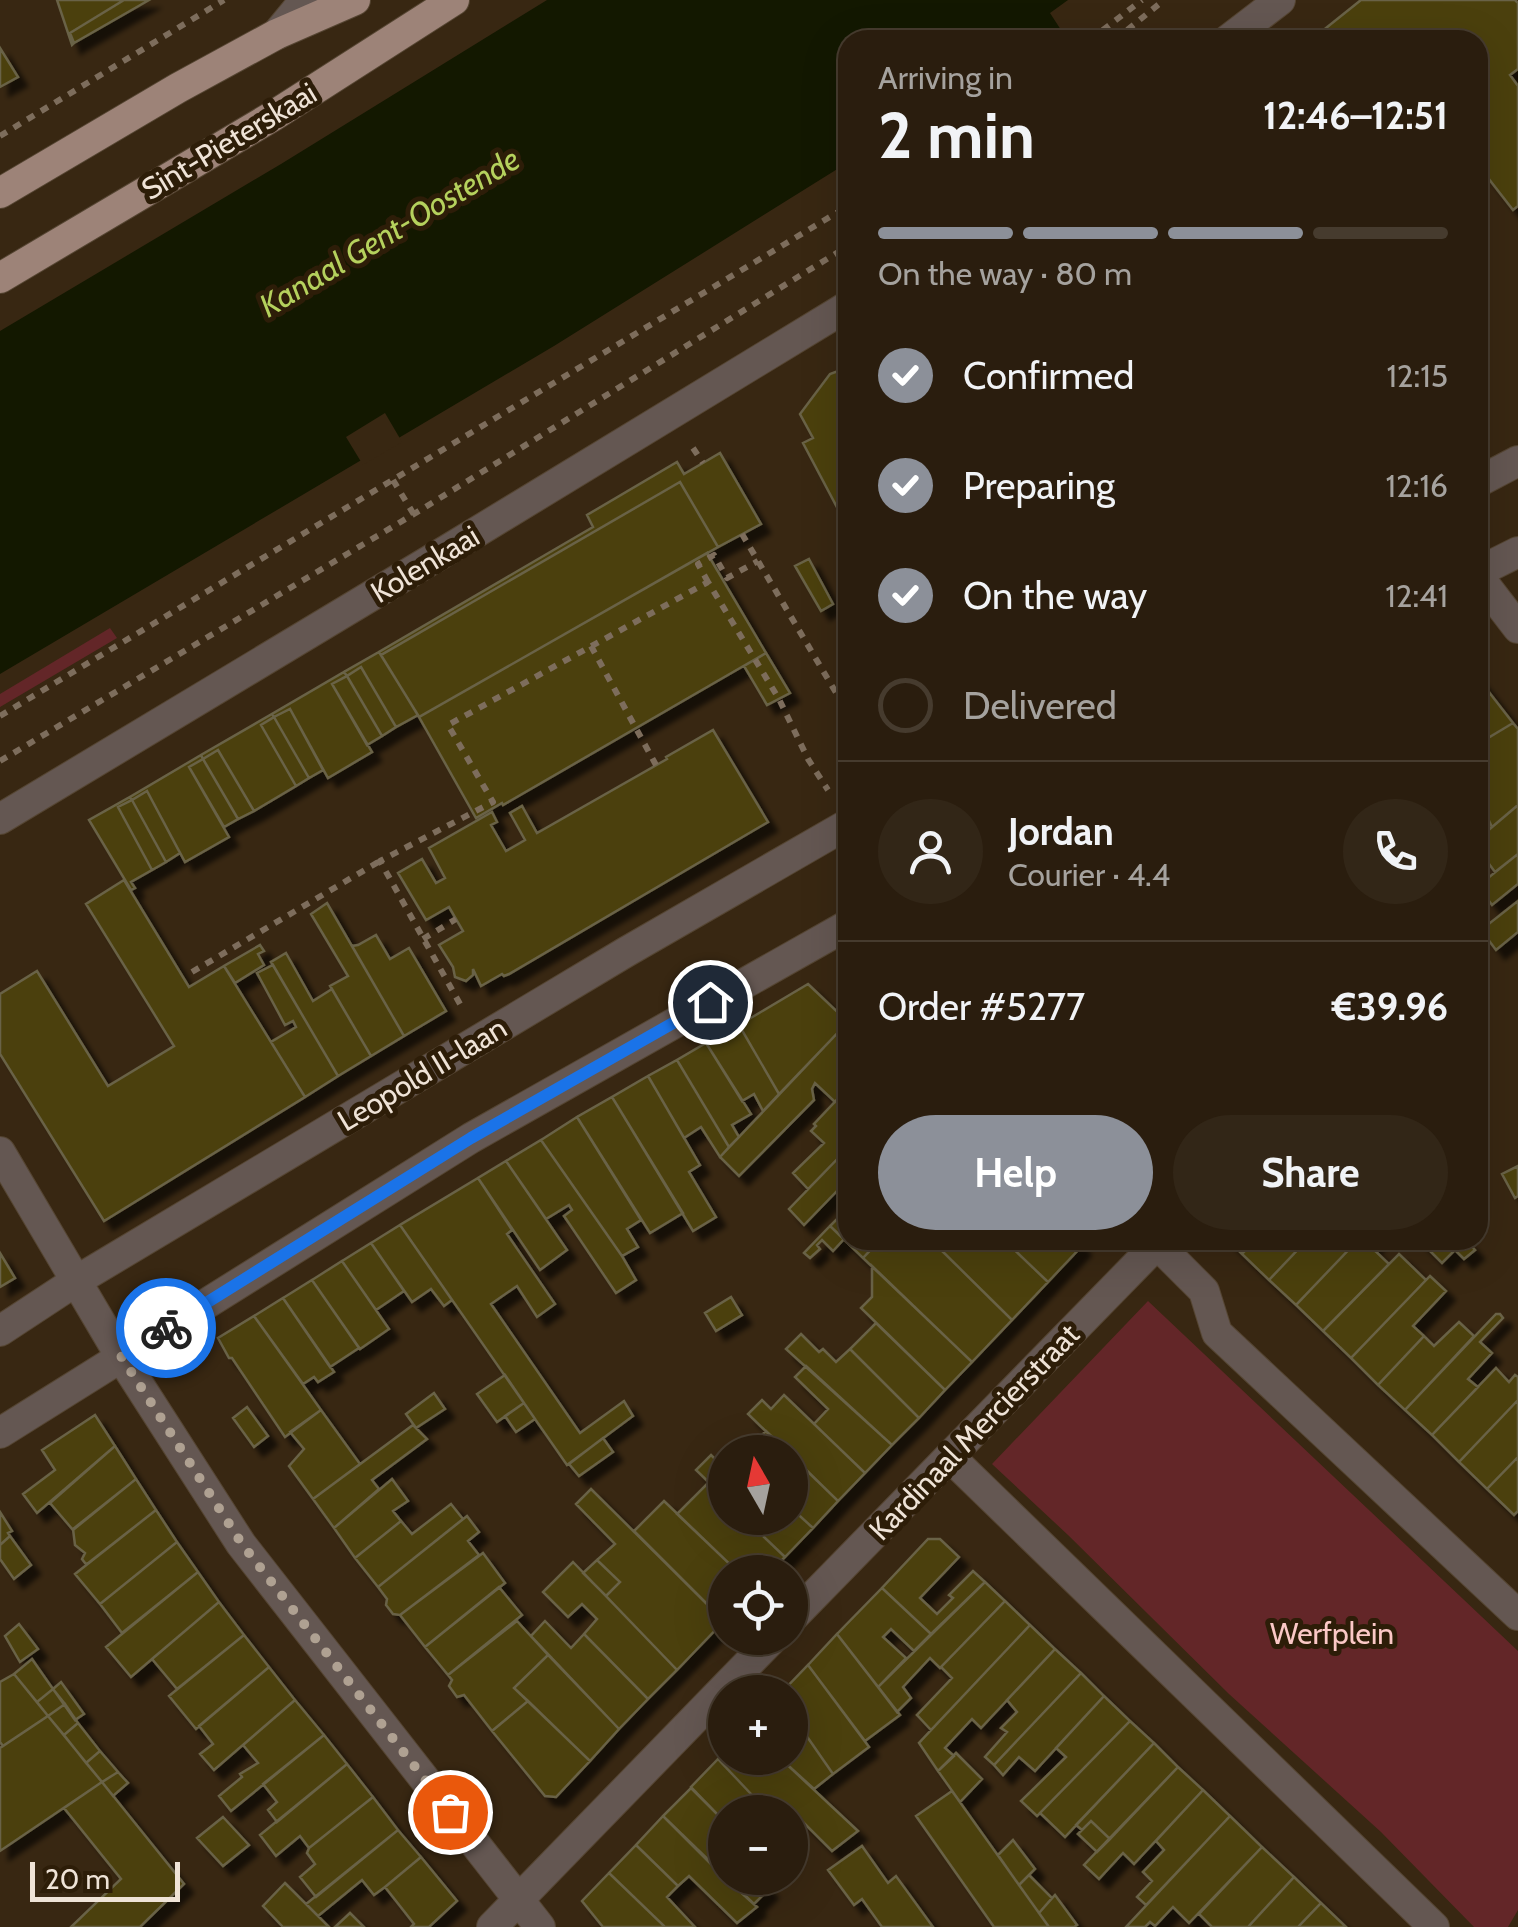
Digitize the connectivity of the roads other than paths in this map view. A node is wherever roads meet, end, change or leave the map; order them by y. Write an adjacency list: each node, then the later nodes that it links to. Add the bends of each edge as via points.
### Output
1 (305, 0): 6 (street)
2 (356, 0): 6 (main road)
3 (454, 0): 8 (main road, Sint-Pieterskaai)
4 (1280, 0): 5 (street)
5 (1241, 30)
6 (278, 34): 7 (main road)
7 (0, 192)
8 (0, 278)
9 (838, 312): 16 (street, Kolenkaai)
10 (1518, 461): 11 (street)
11 (1488, 477)
12 (1518, 552): 13 (street)
13 (1488, 568)
14 (1488, 588): 15 (street)
15 (1518, 628)
16 (0, 819)
17 (838, 830): 22 (street, Leopold II-laan)
18 (838, 930): 24 (street, via 471,1138)
19 (0, 1152): 22 (street)
20 (1147, 1250): 26 (street, Kardinaal Mercierstraat)
21 (1163, 1250): 28 (street, via 1204,1291 1217,1333)
22 (76, 1282): 23 (street, Leopold II-laan); 24 (street)
23 (0, 1331)
24 (121, 1356): 25 (street); 30 (street, via 242,1544)
25 (0, 1433)
26 (950, 1458): 27 (street, Kardinaal Mercierstraat); 33 (street)
27 (808, 1602)
28 (1518, 1616)
29 (757, 1655): 30 (street)
30 (519, 1901): 31 (street); 32 (street)
31 (492, 1927)
32 (540, 1927)
33 (1434, 1927)

